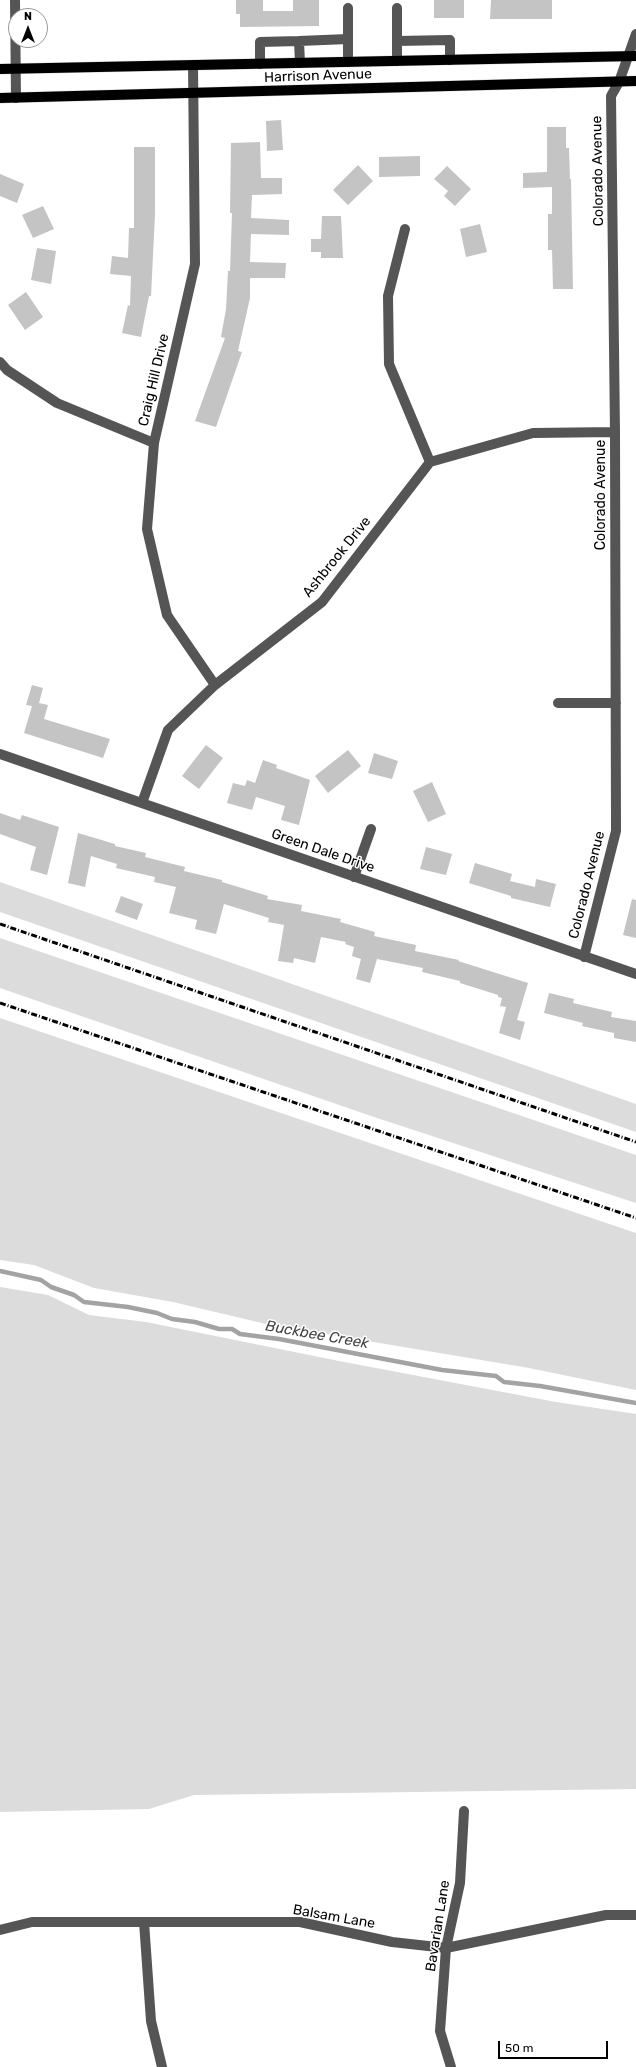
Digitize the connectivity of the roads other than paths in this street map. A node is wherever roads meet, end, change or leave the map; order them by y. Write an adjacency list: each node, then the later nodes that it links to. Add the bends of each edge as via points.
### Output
1 (15, 0): 16 (street)
2 (348, 8): 5 (street)
3 (397, 8): 7 (street)
4 (636, 34): 8 (street, Colorado Avenue)
5 (348, 39): 6 (street); 11 (street)
6 (299, 41): 12 (street); 13 (street, via 260,42)
7 (397, 41): 9 (street, via 450,40); 10 (street)
8 (632, 56): 9 (main road, Harrison Avenue); 18 (street, Colorado Avenue)
9 (450, 60): 10 (main road, Harrison Avenue)
10 (397, 61): 11 (main road, Harrison Avenue)
11 (348, 62): 12 (main road, Harrison Avenue)
12 (300, 63): 13 (main road, Harrison Avenue)
13 (260, 64): 14 (main road, Harrison Avenue)
14 (193, 65): 16 (main road, Harrison Avenue); 19 (street, Craig Hill Drive)
15 (0, 69): 16 (main road, Harrison Avenue)
16 (16, 69): 21 (street)
17 (636, 81): 18 (main road, Harrison Avenue)
18 (619, 82): 19 (main road, Harrison Avenue); 24 (street, Colorado Avenue, via 611,96)
19 (192, 94): 21 (main road, Harrison Avenue); 25 (street, Craig Hill Drive, via 195,264)
20 (0, 98): 21 (main road, Harrison Avenue)
21 (16, 98)
22 (405, 229): 26 (street, via 388,296 389,364)
23 (0, 362): 25 (street, via 7,370 57,403)
24 (615, 432): 26 (street, via 533,433); 29 (street, Colorado Avenue)
25 (154, 443): 27 (street, Craig Hill Drive, via 147,529 167,615)
26 (430, 462): 27 (street, Ashbrook Drive, via 322,602)
27 (215, 685): 31 (street, Ashbrook Drive, via 168,730)
28 (558, 703): 29 (street)
29 (616, 703): 34 (street, Colorado Avenue, via 616,830)
30 (0, 754): 31 (street, Green Dale Drive)
31 (142, 803): 33 (street, Green Dale Drive)
32 (371, 829): 33 (street)
33 (354, 877): 34 (street, Green Dale Drive)
34 (584, 957): 35 (street, Green Dale Drive)
35 (636, 974)
36 (464, 1811): 40 (street, Bavarian Lane, via 460,1883)
37 (636, 1914): 40 (street, Balsam Lane, via 606,1915)
38 (144, 1922): 39 (street, Balsam Lane, via 32,1922); 40 (street, Balsam Lane, via 300,1922 392,1942); 41 (street, via 151,2021)
39 (0, 1930)
40 (446, 1948): 42 (street, Bavarian Lane, via 440,2031)
41 (162, 2067)
42 (451, 2067)

